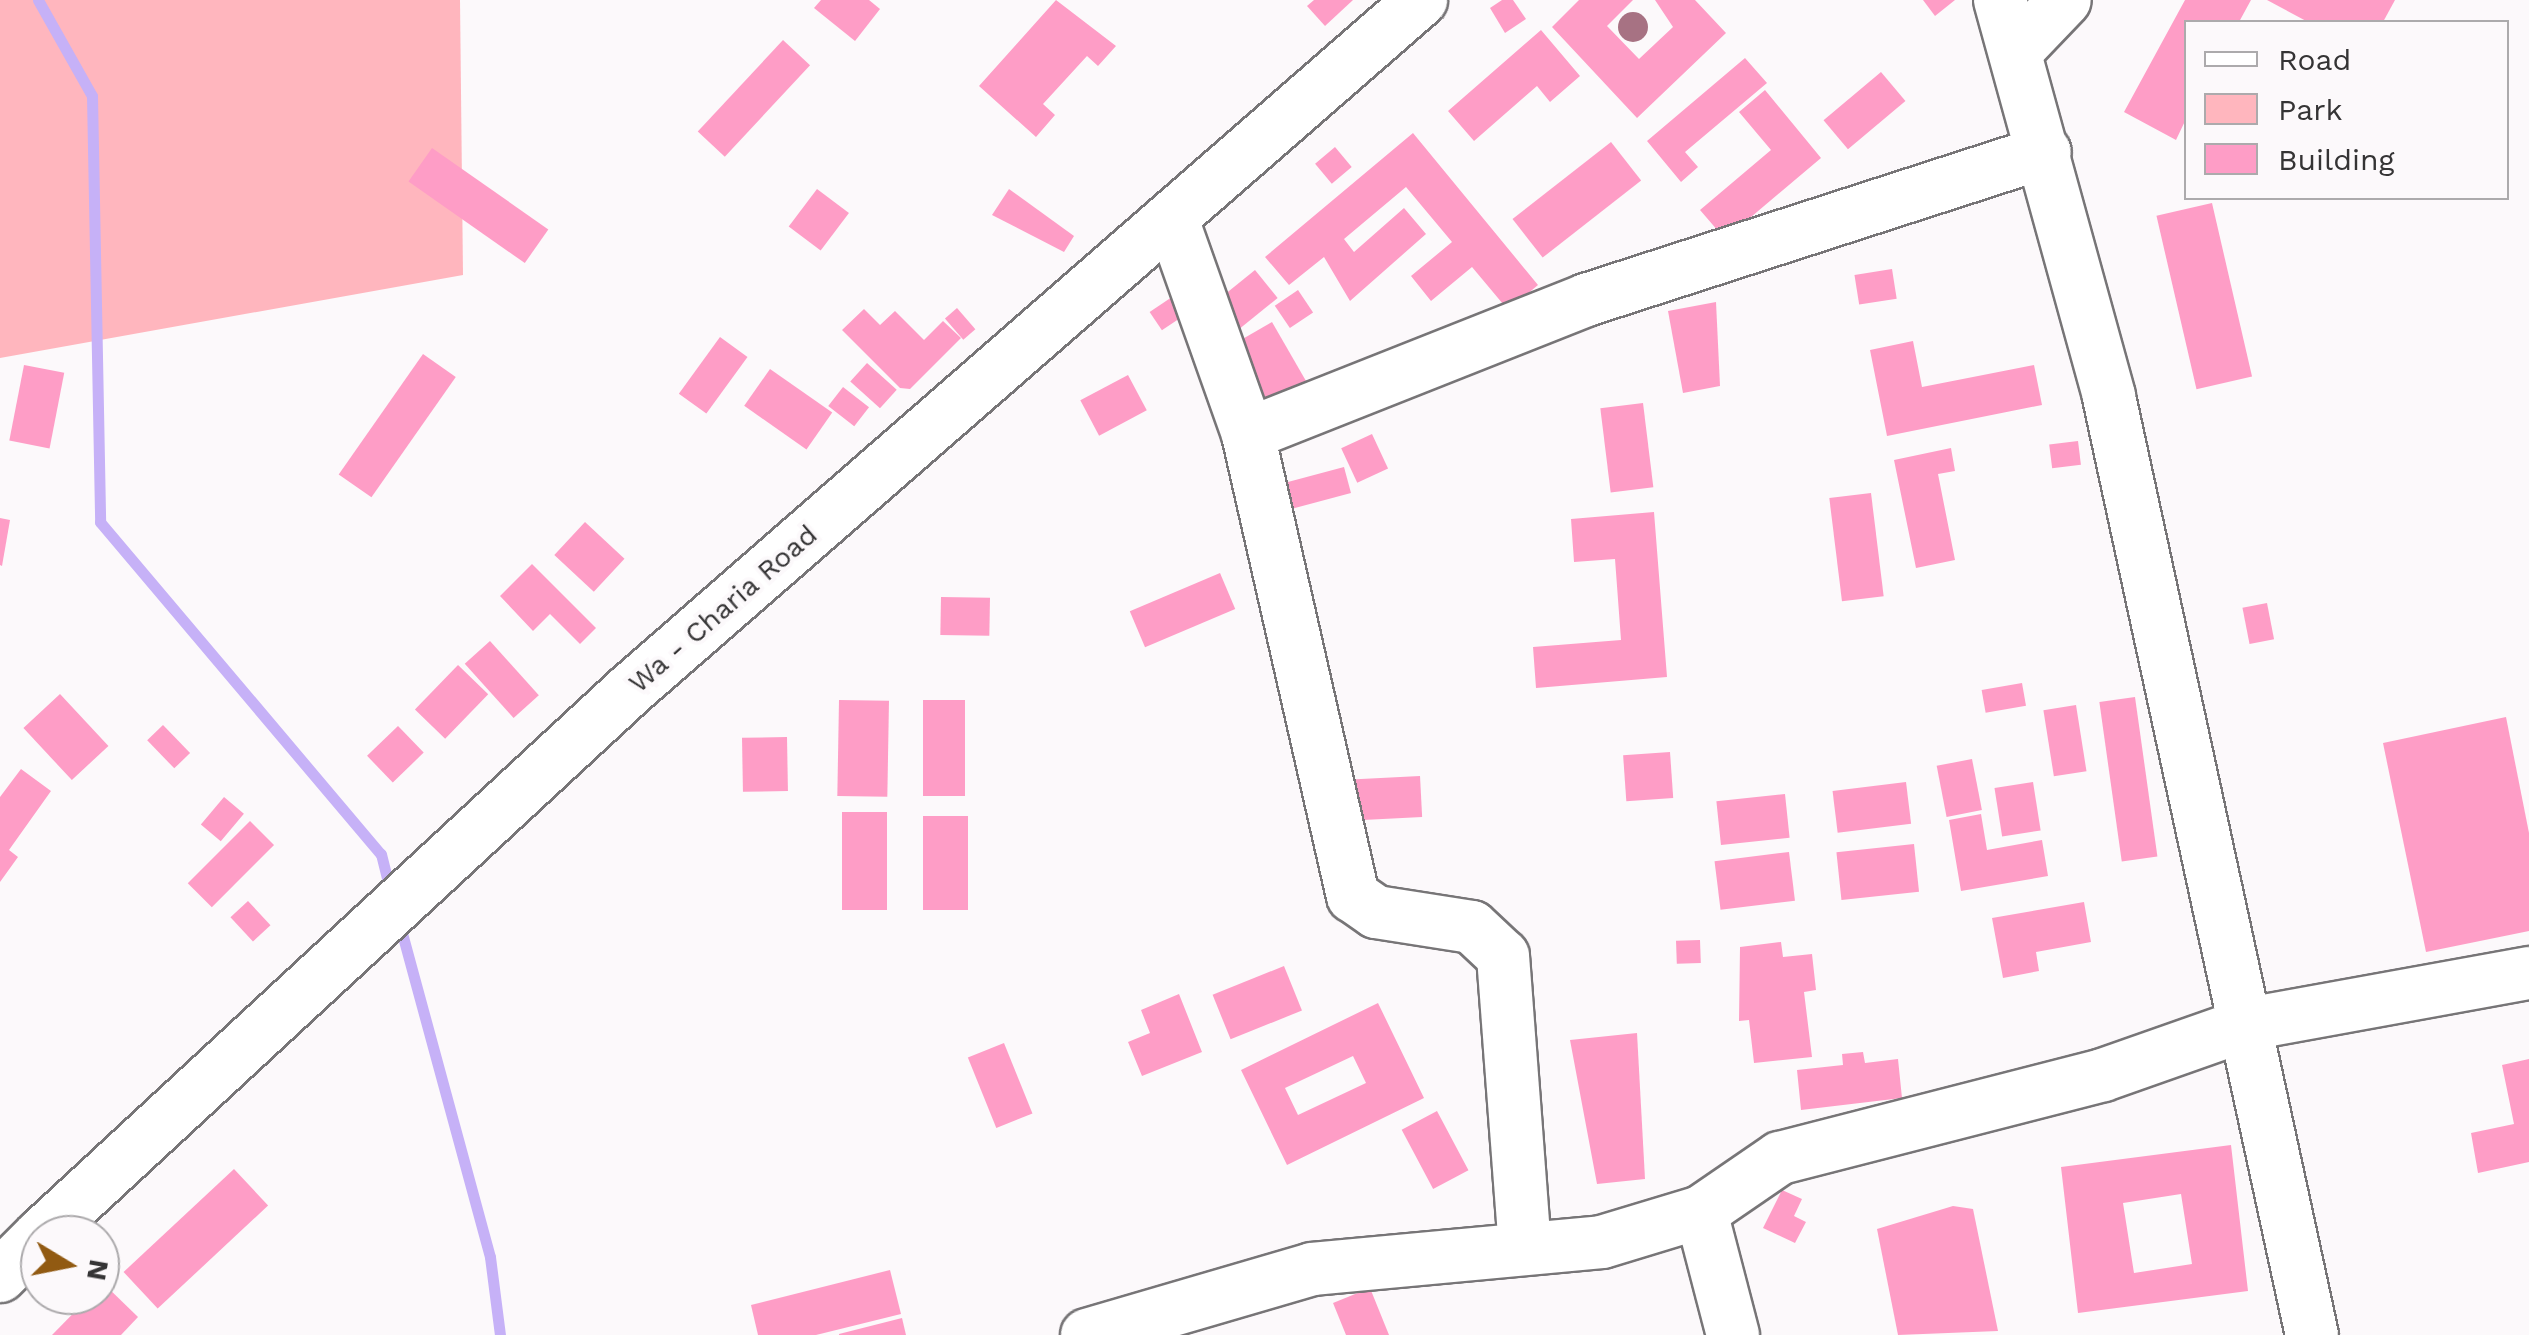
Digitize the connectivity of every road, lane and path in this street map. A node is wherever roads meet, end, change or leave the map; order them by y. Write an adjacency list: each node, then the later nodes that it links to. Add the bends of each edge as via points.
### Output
1 (1421, 0): 6 (street, Wa - Charia Road)
2 (2000, 0): 4 (street)
3 (2064, 0): 4 (street)
4 (2019, 48): 5 (street)
5 (2045, 152): 7 (street, via 1586,300); 9 (street)
6 (1173, 222): 7 (street); 11 (street, Wa - Charia Road, via 617,701)
7 (1248, 434): 12 (street, via 1353,896 1376,912 1472,927 1503,956)
8 (2529, 973): 9 (street)
9 (2248, 1024): 10 (street, via 2103,1075 1780,1158); 17 (street)
10 (1702, 1212): 12 (street, via 1602,1242); 16 (street)
11 (63, 1215)
12 (1525, 1248): 15 (street, via 1312,1269)
13 (20, 1256): 14 (street, Wa - Charia Road)
14 (0, 1276)
15 (1087, 1335)
16 (1733, 1335)
17 (2312, 1335)

